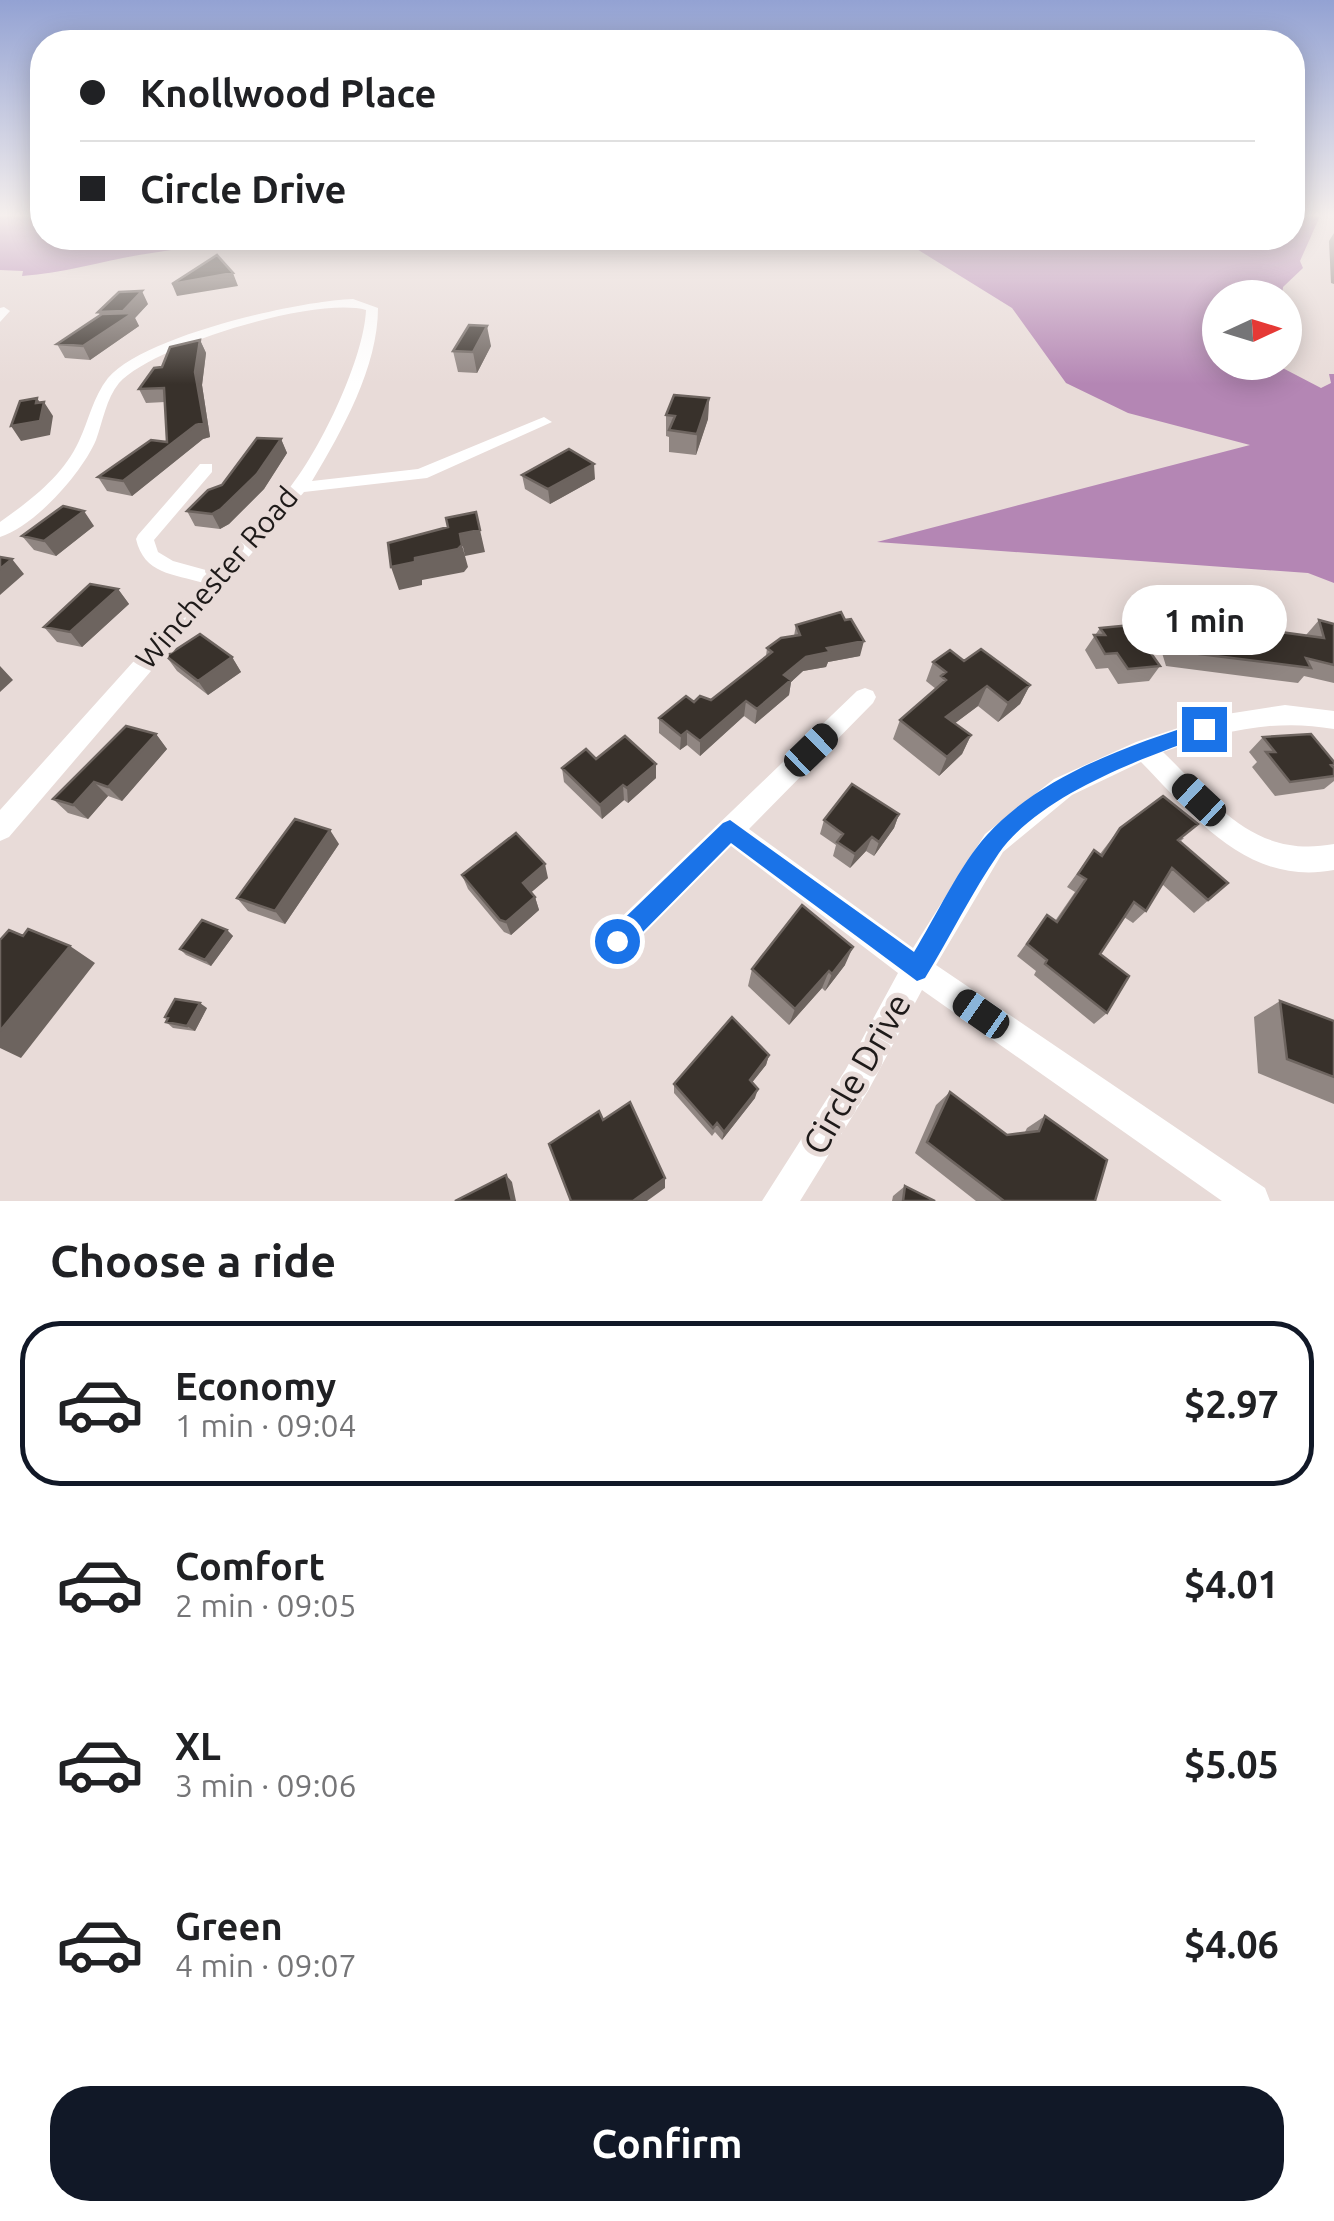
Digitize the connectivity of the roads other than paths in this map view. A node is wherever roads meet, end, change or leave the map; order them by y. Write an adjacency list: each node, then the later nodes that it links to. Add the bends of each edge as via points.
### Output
1 (544, 422): 3 (street, via 421,474)
2 (206, 468): 5 (street, via 145,539 149,555 166,566)
3 (299, 487): 4 (street, Winchester Road, via 360,362 374,318 372,308 360,302 322,304 215,331 128,367 106,389 87,442 68,471); 5 (street, Winchester Road)
4 (0, 530)
5 (217, 580): 9 (street, Winchester Road)
6 (865, 696): 10 (street)
7 (1334, 720): 8 (street, Circle Drive, via 1300,713 1233,719)
8 (1144, 749): 11 (street, via 1268,856 1302,865); 13 (street, Circle Drive, via 1064,787 994,843)
9 (0, 829)
10 (730, 830): 12 (street); 13 (street)
11 (1334, 858)
12 (617, 941)
13 (917, 969): 14 (street, Circle Drive); 15 (street)
14 (780, 1201)
15 (1252, 1201)

